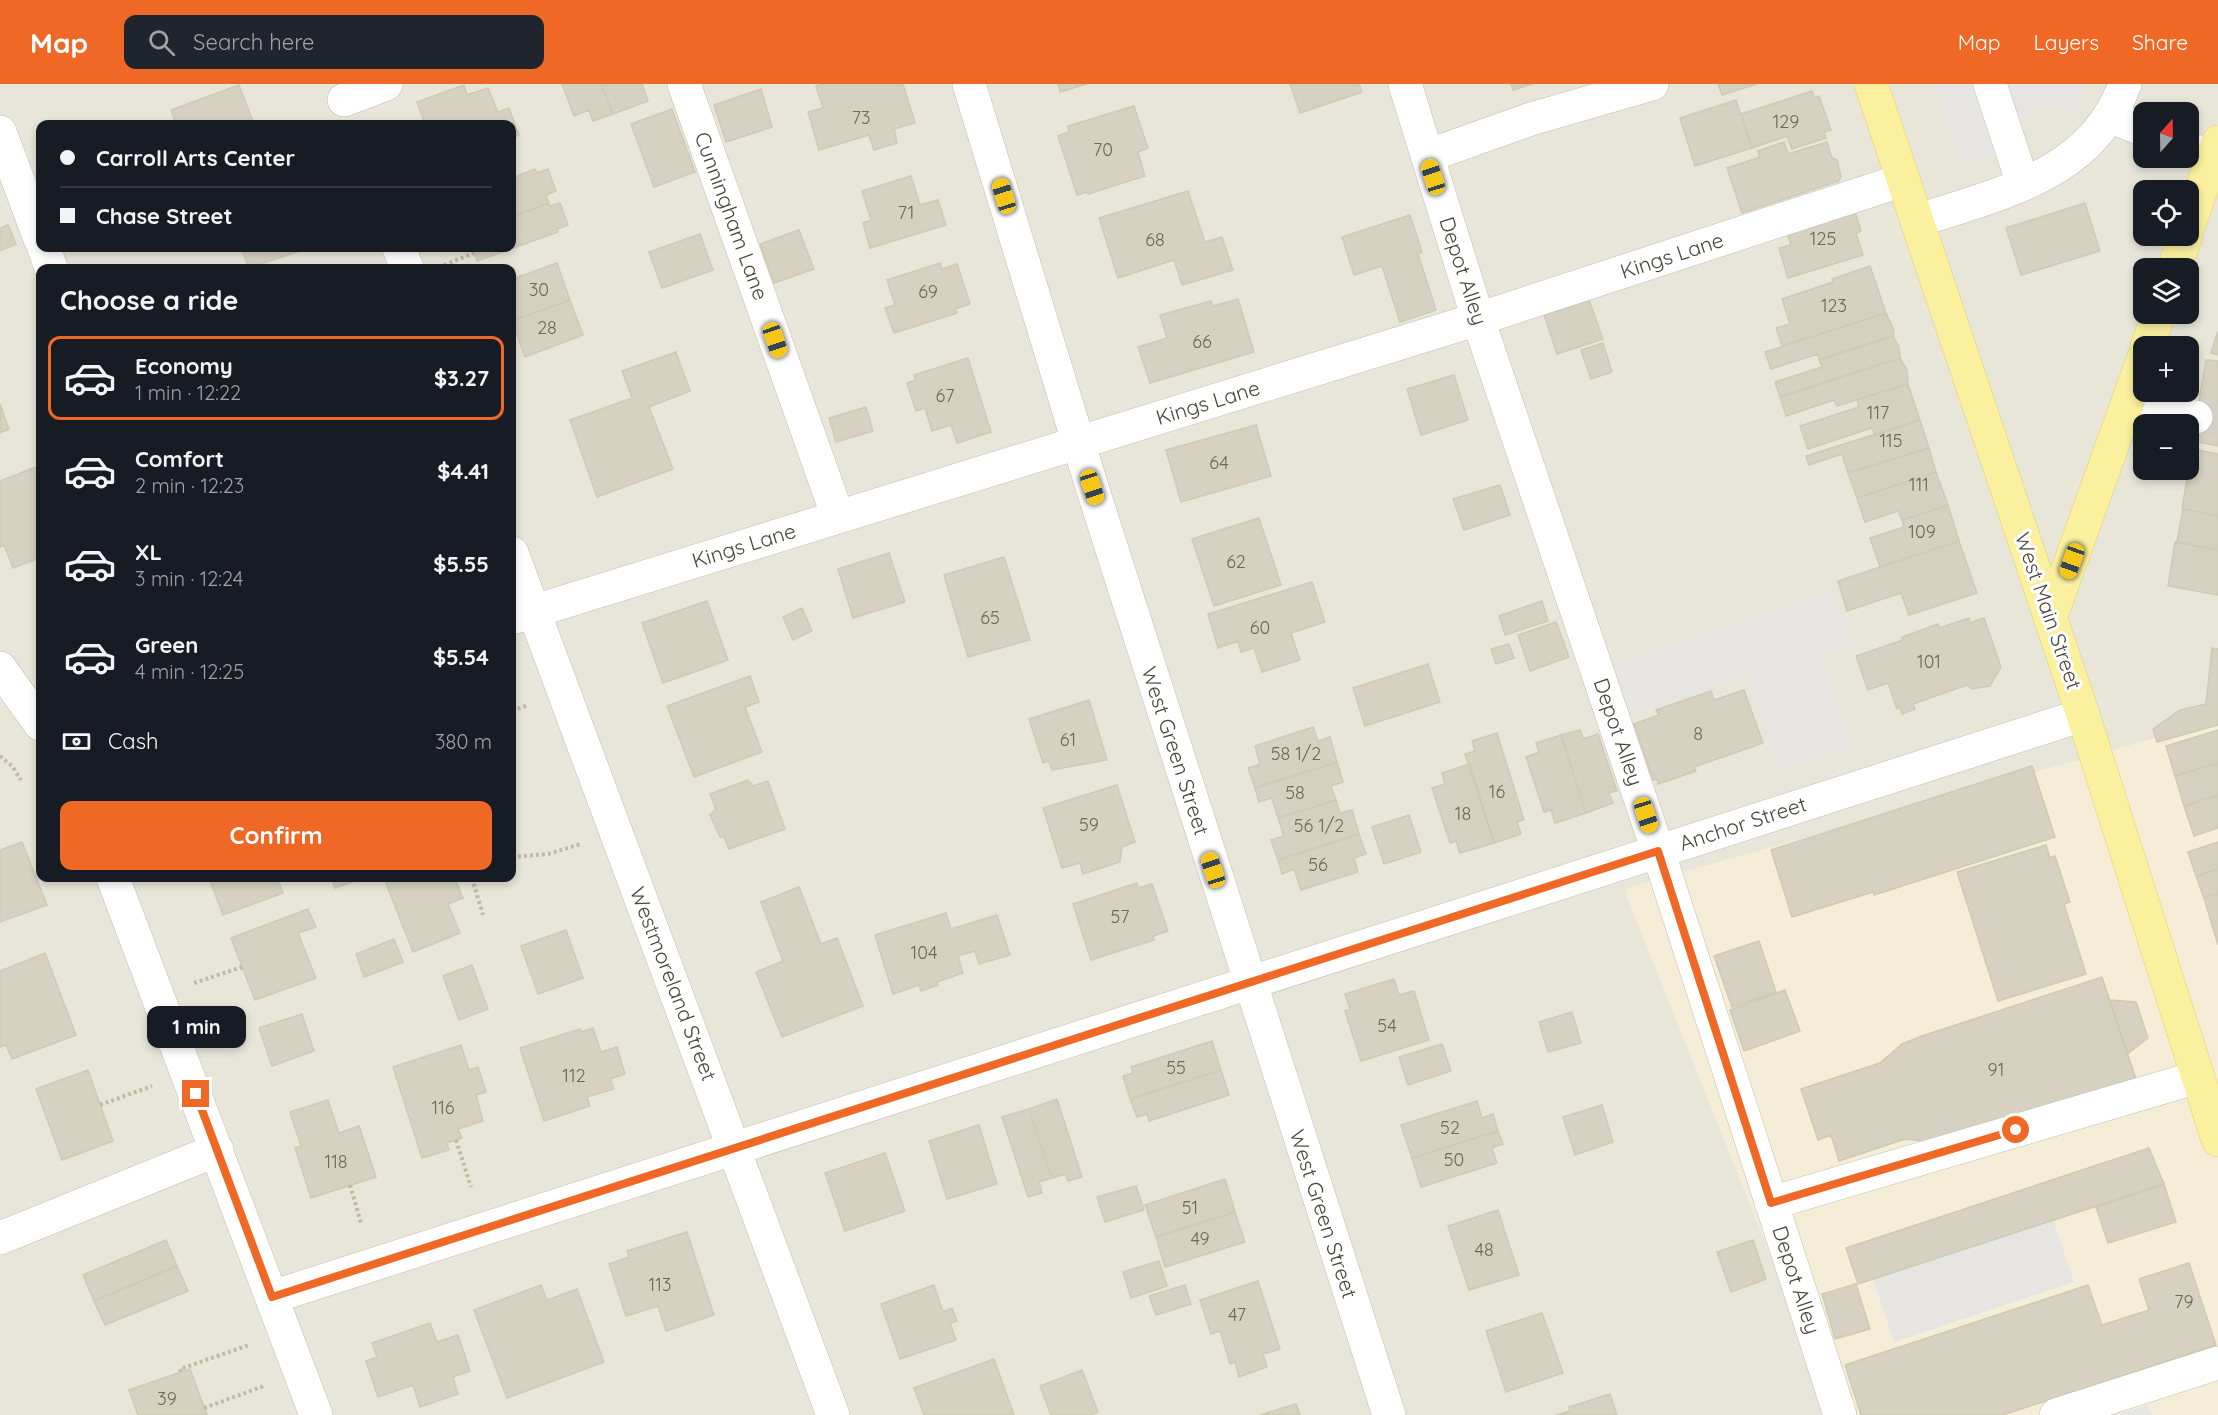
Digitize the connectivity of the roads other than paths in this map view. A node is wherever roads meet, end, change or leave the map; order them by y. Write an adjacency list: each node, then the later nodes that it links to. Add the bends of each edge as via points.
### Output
1 (386, 84): 9 (street)
2 (684, 84): 25 (street, Cunningham Lane)
3 (969, 84): 24 (street, West Green Street)
4 (1405, 84): 14 (street, Depot Alley)
5 (1652, 84): 14 (street, via 1531,118)
6 (1871, 84): 15 (main road, West Main Street)
7 (1990, 84): 17 (street)
8 (2125, 84): 10 (street)
9 (345, 103)
10 (2111, 117): 11 (street); 17 (street, via 2080,152)
11 (2133, 126)
12 (0, 132): 19 (street)
13 (2206, 149): 16 (main road)
14 (1427, 156): 20 (street, Depot Alley)
15 (1903, 180): 18 (main road, West Main Street); 20 (street, Kings Lane)
16 (2199, 180)
17 (2023, 184): 18 (street)
18 (1917, 221): 28 (main road, West Main Street)
19 (36, 228)
20 (1478, 318): 24 (street, Kings Lane); 32 (street, Depot Alley)
21 (2133, 388): 22 (main road)
22 (2129, 399): 23 (street); 28 (main road)
23 (2177, 414)
24 (1079, 444): 25 (street, Kings Lane); 34 (street, West Green Street)
25 (838, 517): 27 (street, Kings Lane)
26 (516, 578): 27 (street, Westmoreland Street)
27 (522, 615): 37 (street, Westmoreland Street)
28 (2050, 619): 30 (main road, West Main Street)
29 (0, 668): 31 (street)
30 (2083, 715): 32 (street, Anchor Street); 35 (main road, West Main Street)
31 (36, 718)
32 (1658, 851): 34 (street, Anchor Street); 39 (street, Depot Alley)
33 (115, 882): 38 (street)
34 (1248, 983): 37 (street, Anchor Street); 45 (street, West Green Street)
35 (2198, 1077): 36 (main road, West Main Street); 39 (street)
36 (2218, 1140)
37 (735, 1148): 41 (street, Anchor Street); 44 (street, Westmoreland Street)
38 (217, 1150): 40 (street); 41 (street)
39 (1771, 1203): 46 (street, Depot Alley)
40 (0, 1238)
41 (272, 1297): 43 (street)
42 (2218, 1362): 47 (street)
43 (316, 1415)
44 (833, 1415)
45 (1389, 1415)
46 (1840, 1415)
47 (2056, 1415)

